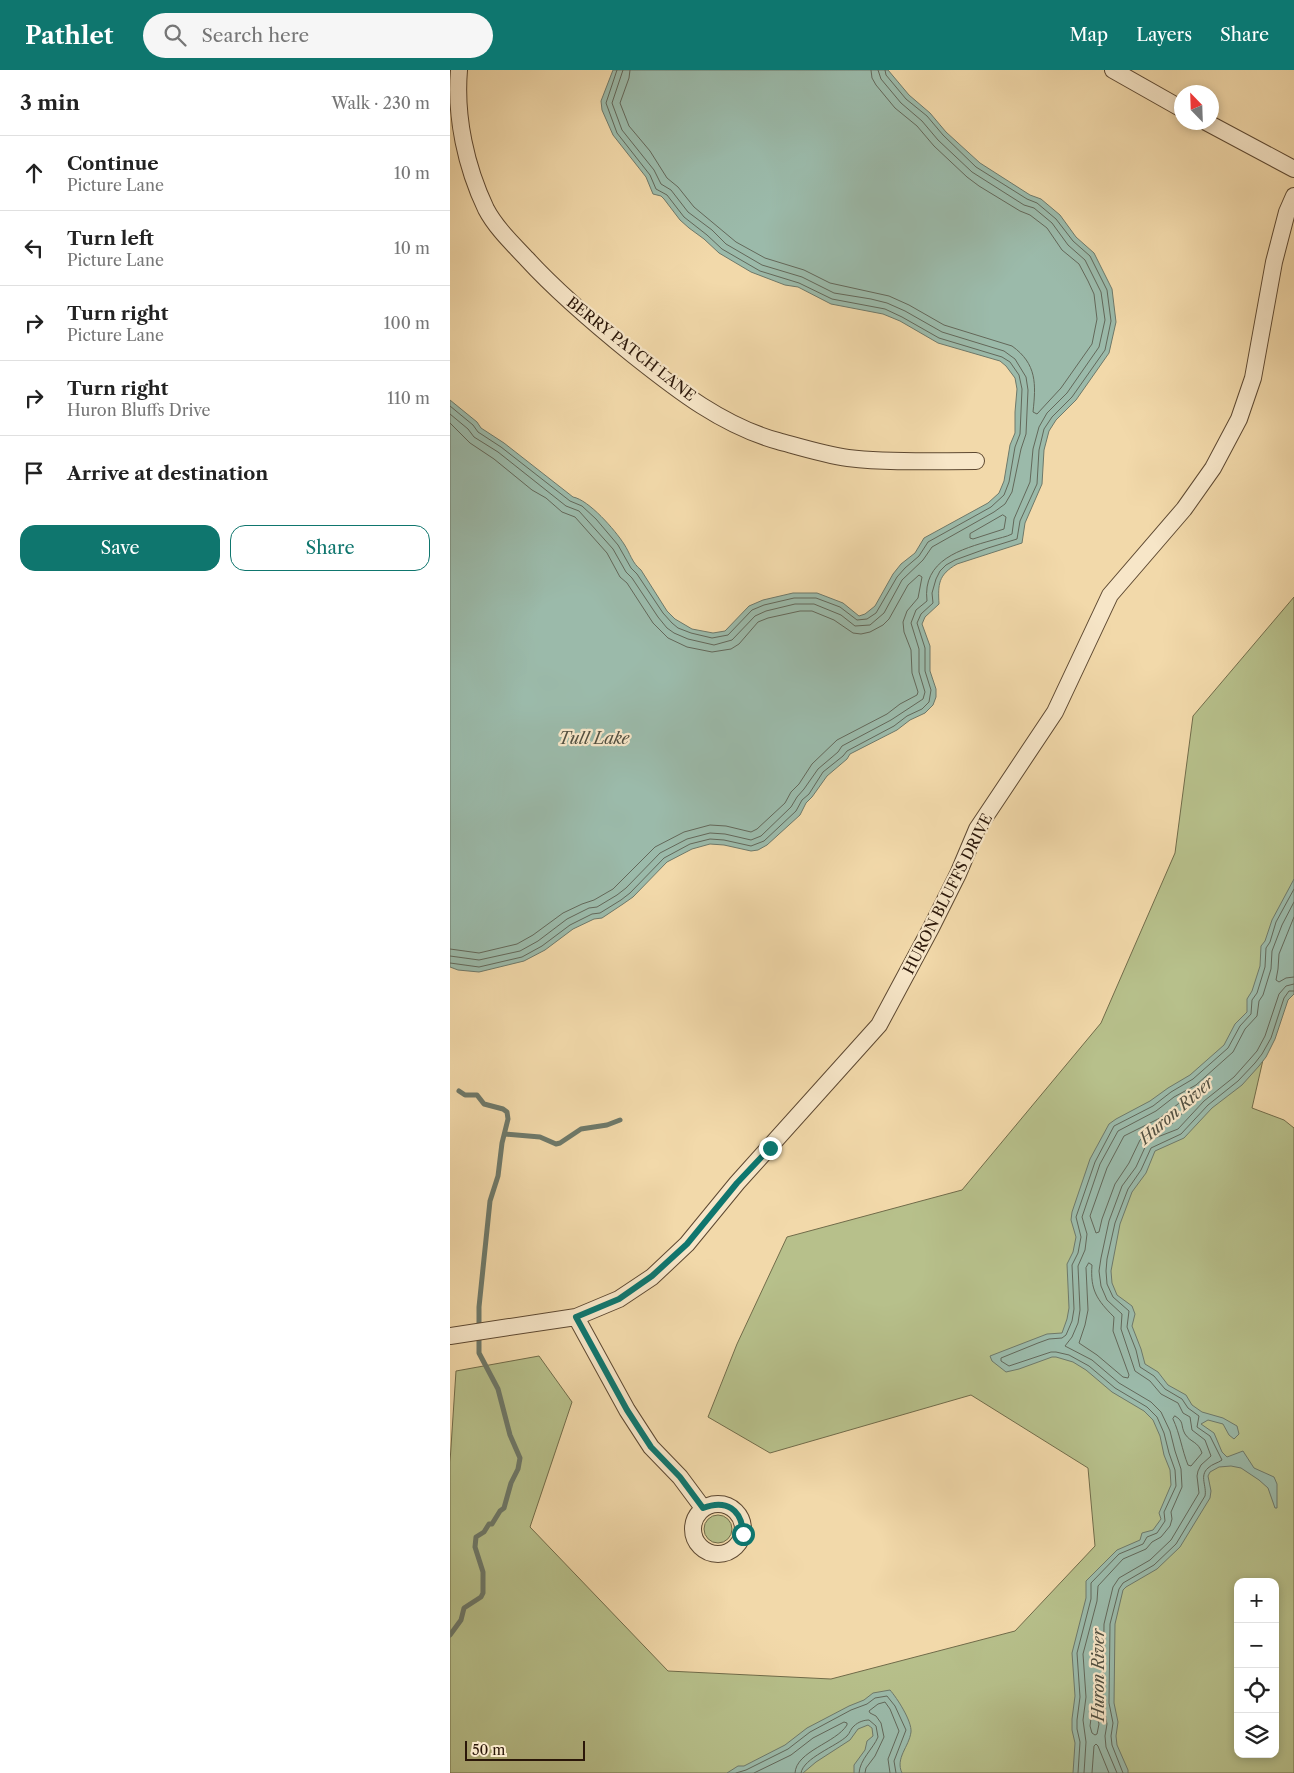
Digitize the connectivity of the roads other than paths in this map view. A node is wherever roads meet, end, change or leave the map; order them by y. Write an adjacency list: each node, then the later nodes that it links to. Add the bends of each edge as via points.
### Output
1 (459, 70): 7 (street, BERRY PATCH LANE, via 460,118 470,168 487,211 547,281 595,325 672,385 729,423 777,441 847,458)
2 (1120, 72): 3 (street)
3 (1174, 104)
4 (1219, 129): 5 (street)
5 (1294, 169)
6 (1294, 196): 8 (street, HURON BLUFFS DRIVE, via 1274,262 1253,378 1239,419 1213,468 1184,509 1110,595 1055,712 977,829 932,928 879,1025 737,1183 687,1244 652,1276 619,1299)
7 (976, 461)
8 (576, 1317): 9 (street, HURON BLUFFS DRIVE); 10 (street, via 651,1447 680,1477)
9 (450, 1336)
10 (703, 1508)

